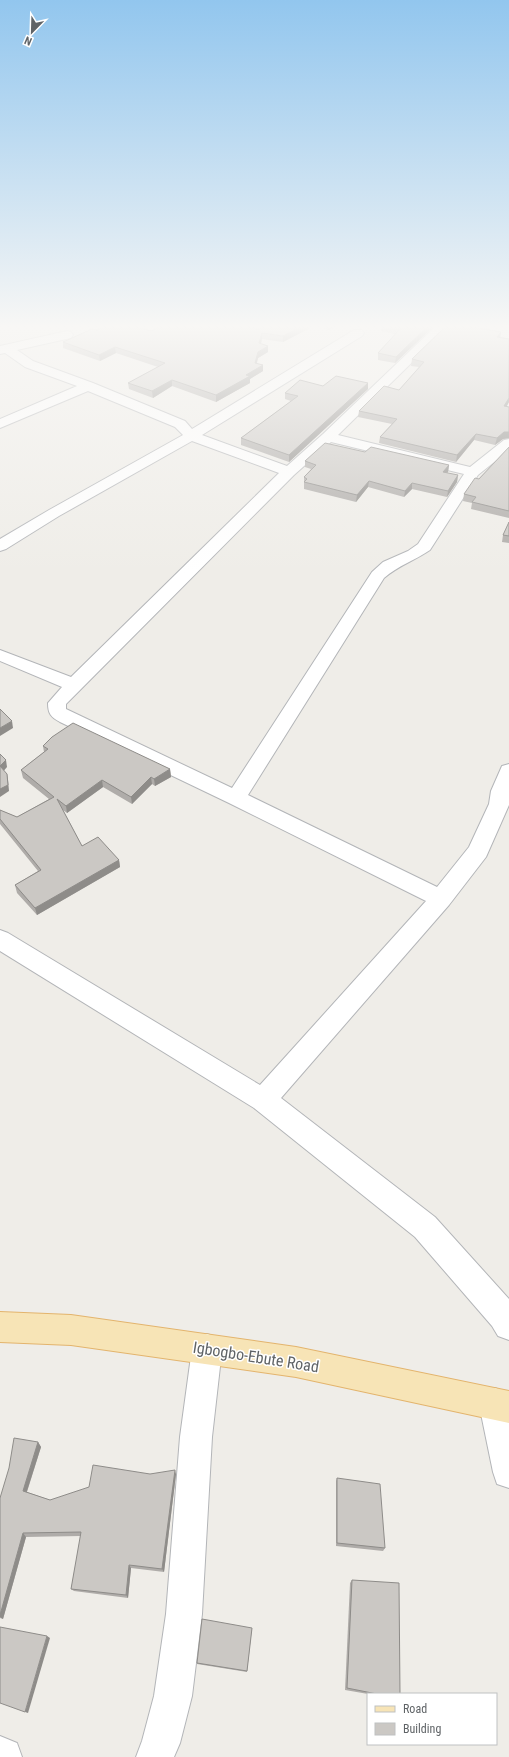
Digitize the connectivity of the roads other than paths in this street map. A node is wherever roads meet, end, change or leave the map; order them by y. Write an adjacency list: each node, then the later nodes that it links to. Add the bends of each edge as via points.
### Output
1 (35, 409): 5 (street)
2 (144, 409): 6 (street, via 180,424)
3 (235, 409): 6 (street)
4 (356, 409): 7 (street)
5 (0, 424)
6 (191, 436): 9 (street); 11 (street)
7 (328, 436): 9 (street); 10 (street)
8 (509, 443): 10 (street)
9 (289, 472): 13 (street)
10 (473, 472): 15 (street, via 424,547 389,565 378,575)
11 (0, 546)
12 (0, 655): 13 (street)
13 (74, 685): 15 (street, via 58,703 57,712)
14 (509, 771): 16 (street, via 501,791)
15 (236, 798): 17 (street)
16 (504, 807): 17 (street, via 478,851)
17 (441, 899): 19 (street)
18 (0, 939): 19 (street)
19 (263, 1100): 20 (street, via 425,1227)
20 (509, 1325)
21 (0, 1327): 22 (main road, Igbogbo-Ebute Road, via 70,1330)
22 (207, 1349): 23 (main road, Igbogbo-Ebute Road, via 296,1362); 27 (street, via 196,1437 183,1621 173,1696)
23 (502, 1405): 24 (street)
24 (509, 1472)
25 (0, 1756): 26 (street)
26 (3, 1757)
27 (155, 1757)

